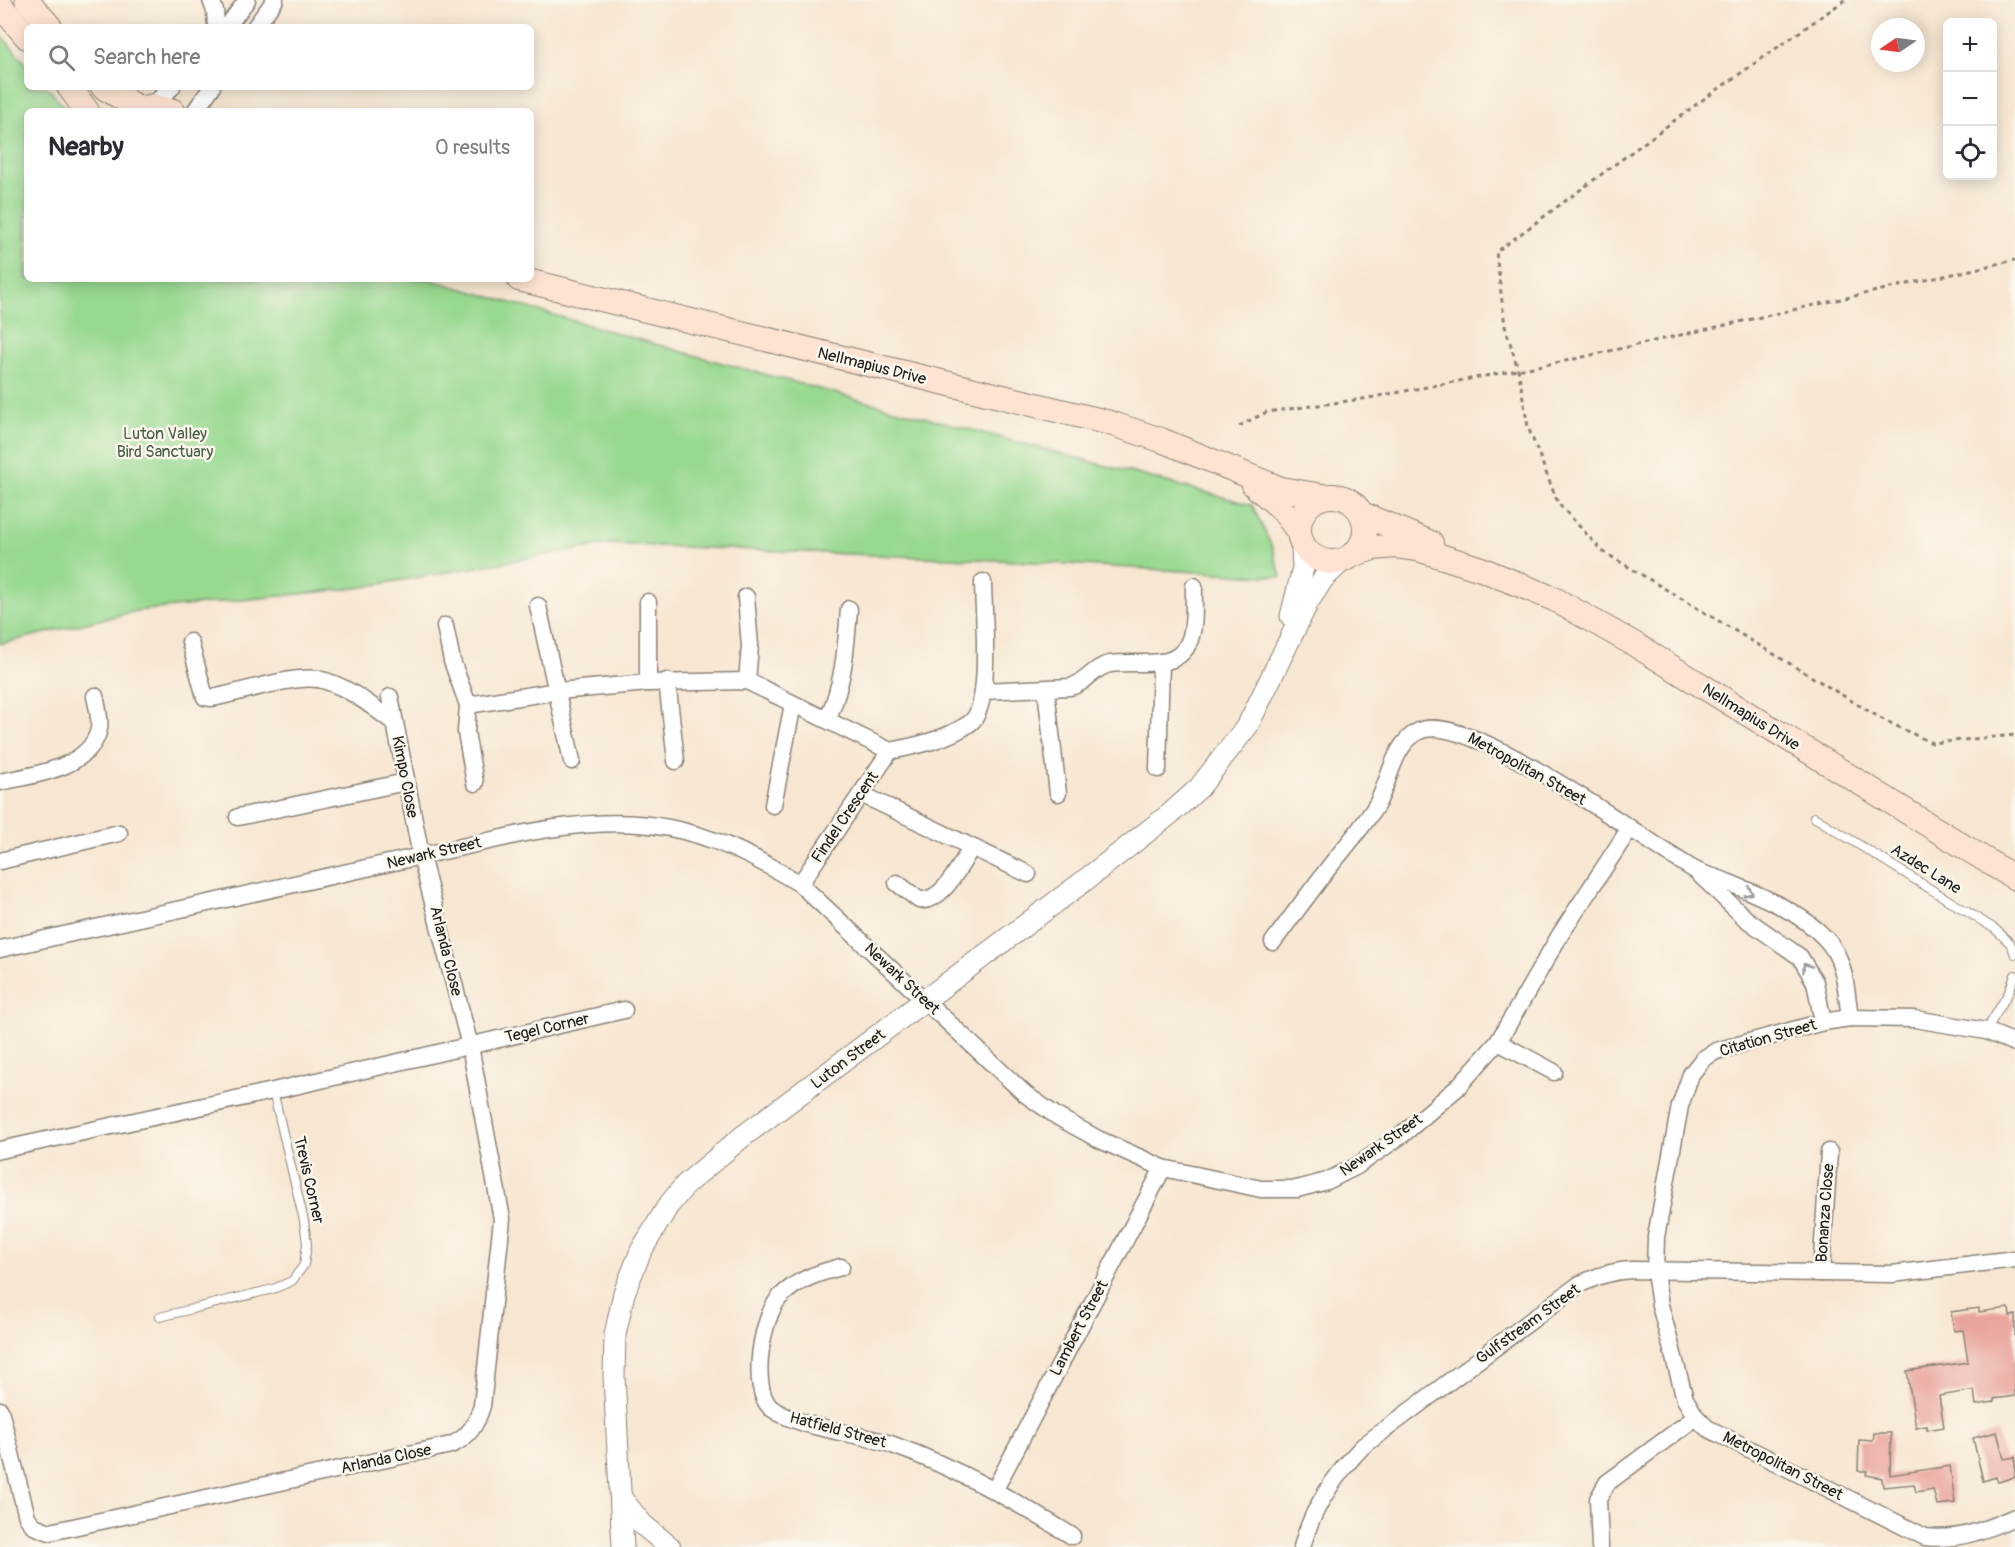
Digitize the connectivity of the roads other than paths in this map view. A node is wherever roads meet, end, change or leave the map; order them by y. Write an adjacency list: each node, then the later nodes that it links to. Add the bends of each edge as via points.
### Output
1 (27, 0): 6 (main road)
2 (211, 0): 7 (street)
3 (248, 0): 8 (street)
4 (275, 0): 9 (street)
5 (0, 5): 10 (main road)
6 (47, 24)
7 (216, 24)
8 (228, 24)
9 (257, 24)
10 (24, 33)
11 (71, 90): 15 (main road)
12 (109, 90): 16 (main road)
13 (169, 90): 17 (street)
14 (210, 90): 18 (street)
15 (85, 108)
16 (147, 108)
17 (150, 108)
18 (197, 108)
19 (531, 282): 20 (main road, Nellmapius Drive, via 1099,421)
20 (1222, 464): 21 (main road, Nellmapius Drive, via 1281,489); 23 (main road, Nellmapius Drive, via 1272,498)
21 (1322, 496): 22 (main road, via 1345,498); 23 (main road, via 1304,510)
22 (1362, 513): 24 (main road, via 1364,536 1360,547); 25 (main road, Nellmapius Drive)
23 (1301, 538): 24 (main road, via 1319,559); 35 (street, Luton Street, via 1303,568)
24 (1347, 558): 25 (main road, Nellmapius Drive, via 1373,548 1407,547); 35 (street, Luton Street, via 1323,579 1308,602)
25 (1481, 569): 67 (main road, Nellmapius Drive, via 1554,599 1634,644)
26 (983, 582): 41 (street)
27 (1194, 586): 34 (street, via 1191,640 1182,655)
28 (746, 597): 37 (street, via 750,646)
29 (648, 602): 38 (street)
30 (538, 606): 40 (street)
31 (849, 609): 46 (street, via 844,672)
32 (445, 626): 45 (street, via 452,661)
33 (190, 642): 47 (street, via 206,697 303,678 319,680 352,693)
34 (1161, 662): 39 (street, via 1109,664 1081,684); 51 (street)
35 (1275, 669): 74 (street, Luton Street, via 1248,725 1191,795)
36 (667, 681): 37 (street); 38 (street); 50 (street)
37 (747, 681): 44 (street)
38 (648, 682): 40 (street)
39 (1046, 690): 41 (street); 55 (street)
40 (558, 691): 45 (street); 49 (street)
41 (983, 691): 48 (street, via 979,712 970,723 928,742)
42 (95, 696): 52 (street, via 99,729 78,759)
43 (390, 697): 47 (street, Kimpo Close)
44 (793, 704): 46 (street); 57 (street)
45 (468, 705): 54 (street, via 466,732)
46 (828, 718): 48 (street)
47 (395, 723): 53 (street, Kimpo Close)
48 (890, 751): 56 (street, Findel Crescent)
49 (572, 761)
50 (676, 761)
51 (1158, 769)
52 (0, 782)
53 (406, 782): 58 (street); 63 (street, Kimpo Close)
54 (475, 783)
55 (1058, 793)
56 (861, 794): 62 (street); 69 (street, Findel Crescent)
57 (773, 805)
58 (238, 817)
59 (1814, 817): 72 (lane, Azdec Lane, via 1995,930 2010,943)
60 (1630, 828): 65 (street, Metropolitan Street); 70 (street, Metropolitan Street, via 1491,747 1458,731 1426,729 1406,742 1377,803); 79 (street, Newark Street, via 1560,935)
61 (119, 833): 64 (street)
62 (970, 849): 66 (street); 68 (street, via 932,899 919,900)
63 (421, 856): 69 (street, Newark Street, via 572,824 652,824 720,841); 71 (street, Newark Street); 81 (street, Arlanda Close)
64 (0, 861)
65 (1695, 870): 76 (street, Metropolitan Street, one-way to 76, via 1773,903 1826,939 1841,965); 77 (street, Metropolitan Street, one-way to 65, via 1815,982 1800,957 1746,919)
66 (1028, 874)
67 (2015, 878)
68 (897, 883)
69 (800, 884): 74 (street, Newark Street)
70 (1274, 942)
71 (0, 949)
72 (2015, 954)
73 (2015, 975): 78 (lane)
74 (925, 1001): 86 (street, Newark Street, via 1025,1094 1058,1117); 95 (street, Luton Street, via 742,1137 686,1184 668,1206 641,1251 624,1293 615,1335)
75 (624, 1010): 81 (street, Tegel Corner)
76 (1850, 1018): 77 (street, Citation Street); 78 (street, Citation Street, via 1916,1019)
77 (1822, 1022): 89 (street, Citation Street, via 1716,1051 1691,1074 1680,1106 1664,1193)
78 (1986, 1031): 80 (street, Citation Street)
79 (1498, 1042): 82 (street); 86 (street, Newark Street, via 1457,1088 1402,1135 1327,1181 1297,1189 1261,1189)
80 (2015, 1043)
81 (470, 1046): 83 (street); 92 (street, Arlanda Close, via 503,1233 482,1406 477,1421 462,1440 50,1532 34,1526 27,1517)
82 (1554, 1072)
83 (273, 1091): 84 (street); 91 (lane, Trevis Corner, via 304,1221 304,1265 292,1281 273,1289)
84 (0, 1150)
85 (1829, 1152): 90 (street, Bonanza Close)
86 (1163, 1168): 94 (street, Lambert Street)
87 (2015, 1259): 90 (street, Gulfstream Street, via 1892,1275)
88 (841, 1267): 94 (street, Hatfield Street, via 797,1283 770,1311 759,1380 769,1406 780,1414 895,1445)
89 (1655, 1272): 90 (street, Gulfstream Street); 93 (street, Metropolitan Street, via 1685,1399); 100 (street, Gulfstream Street, via 1613,1271 1580,1284 1363,1446 1323,1496)
90 (1821, 1273)
91 (160, 1317)
92 (0, 1410)
93 (1696, 1416): 96 (street, Metropolitan Street, via 1707,1428 1925,1537 1954,1539 1973,1535); 101 (street, via 1607,1483 1598,1499)
94 (995, 1489): 97 (street, Hatfield Street)
95 (621, 1498): 98 (street, Luton Street); 99 (street, via 643,1525)
96 (2015, 1517)
97 (1072, 1536)
98 (623, 1547)
99 (669, 1547)
100 (1302, 1547)
101 (1600, 1547)

